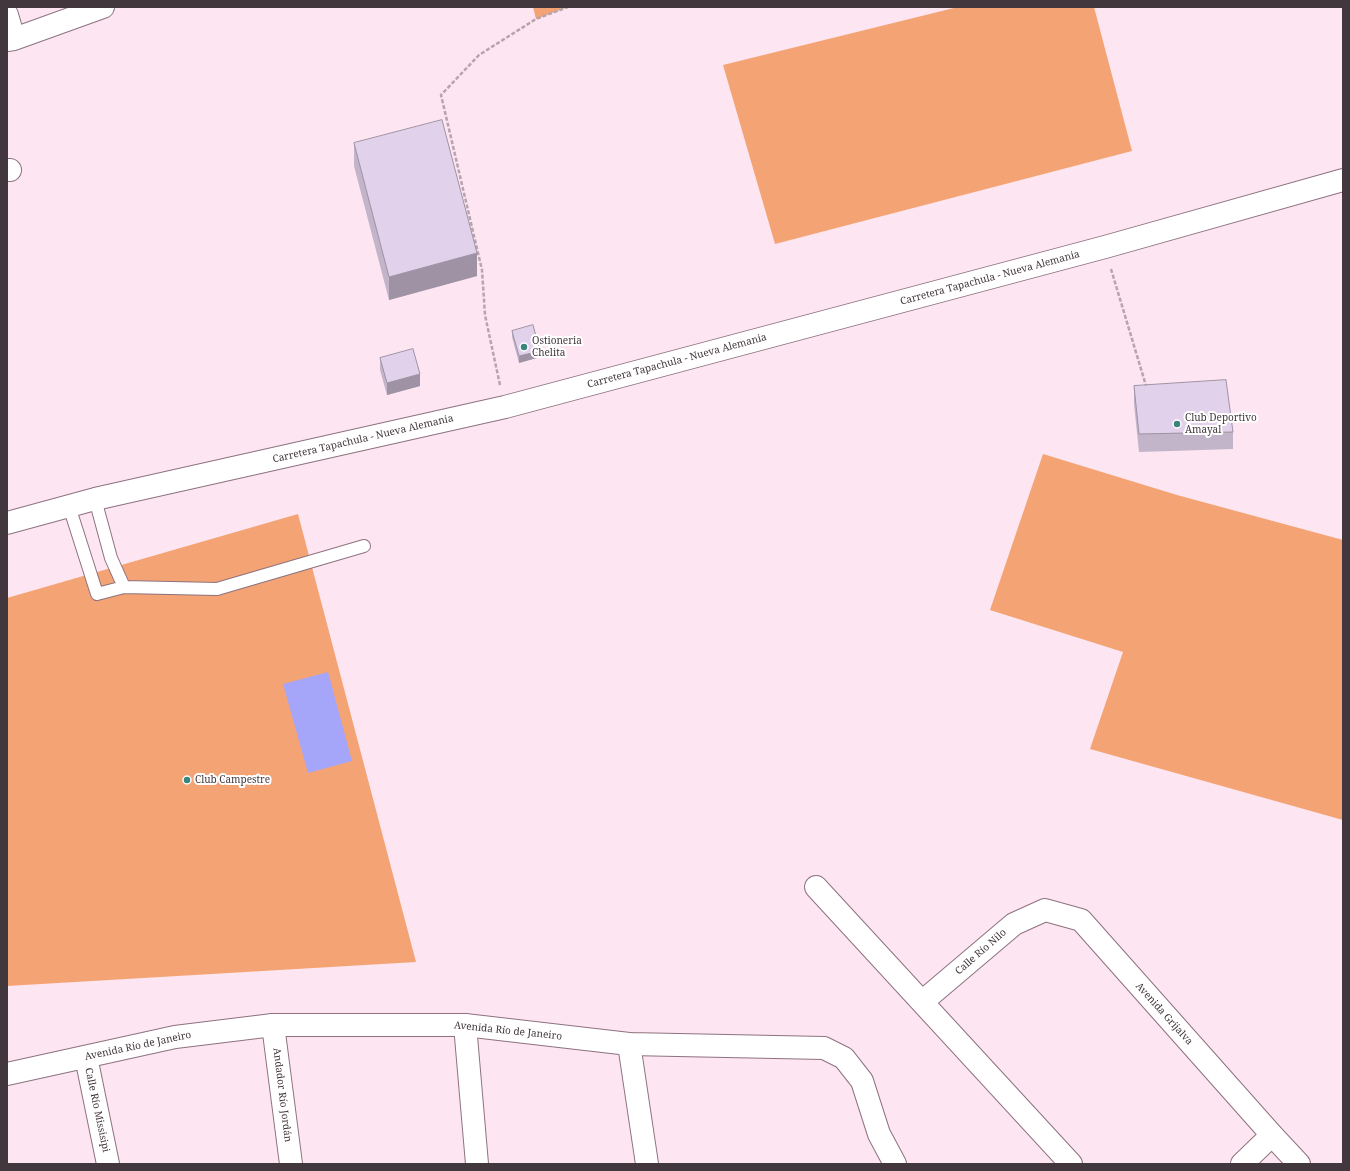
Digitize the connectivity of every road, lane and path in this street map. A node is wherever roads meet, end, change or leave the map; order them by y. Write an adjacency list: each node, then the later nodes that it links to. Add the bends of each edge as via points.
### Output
1 (103, 7): 4 (street)
2 (568, 7): 8 (path, via 536,19 479,55 441,95 482,270 485,315)
3 (7, 15): 4 (street)
4 (11, 39)
5 (1343, 180): 6 (street, Carretera Tapachula - Nueva Alemania)
6 (1105, 247): 7 (path); 8 (street, Carretera Tapachula - Nueva Alemania)
7 (1149, 396)
8 (504, 407): 9 (street, Carretera Tapachula - Nueva Alemania)
9 (95, 499): 10 (street, Carretera Tapachula - Nueva Alemania); 13 (lane, via 111,558)
10 (69, 506): 11 (street, Carretera Tapachula - Nueva Alemania); 13 (lane, via 97,594)
11 (7, 523)
12 (364, 546): 13 (lane, via 217,589)
13 (124, 586)
14 (816, 887): 16 (street)
15 (1046, 910): 16 (street, Calle Río Nilo, via 1014,924); 22 (street, Avenida Grijalva, via 1081,920)
16 (922, 1002): 28 (street)
17 (273, 1025): 18 (street, Avenida Río de Janeiro); 20 (street, Avenida Río de Janeiro, via 175,1036); 24 (street, Andador Río Jordán)
18 (465, 1025): 19 (street, Avenida Río de Janeiro); 25 (street)
19 (629, 1044): 26 (street); 27 (street, Avenida Río de Janeiro, via 824,1048 844,1058 862,1081 879,1134)
20 (86, 1056): 21 (street, Avenida Río de Janeiro); 23 (street, Calle Río Missisipi)
21 (7, 1074)
22 (1272, 1135): 29 (street); 30 (street, Avenida Grijalva)
23 (108, 1164)
24 (291, 1164)
25 (477, 1164)
26 (647, 1164)
27 (895, 1164)
28 (1071, 1164)
29 (1242, 1164)
30 (1299, 1164)

